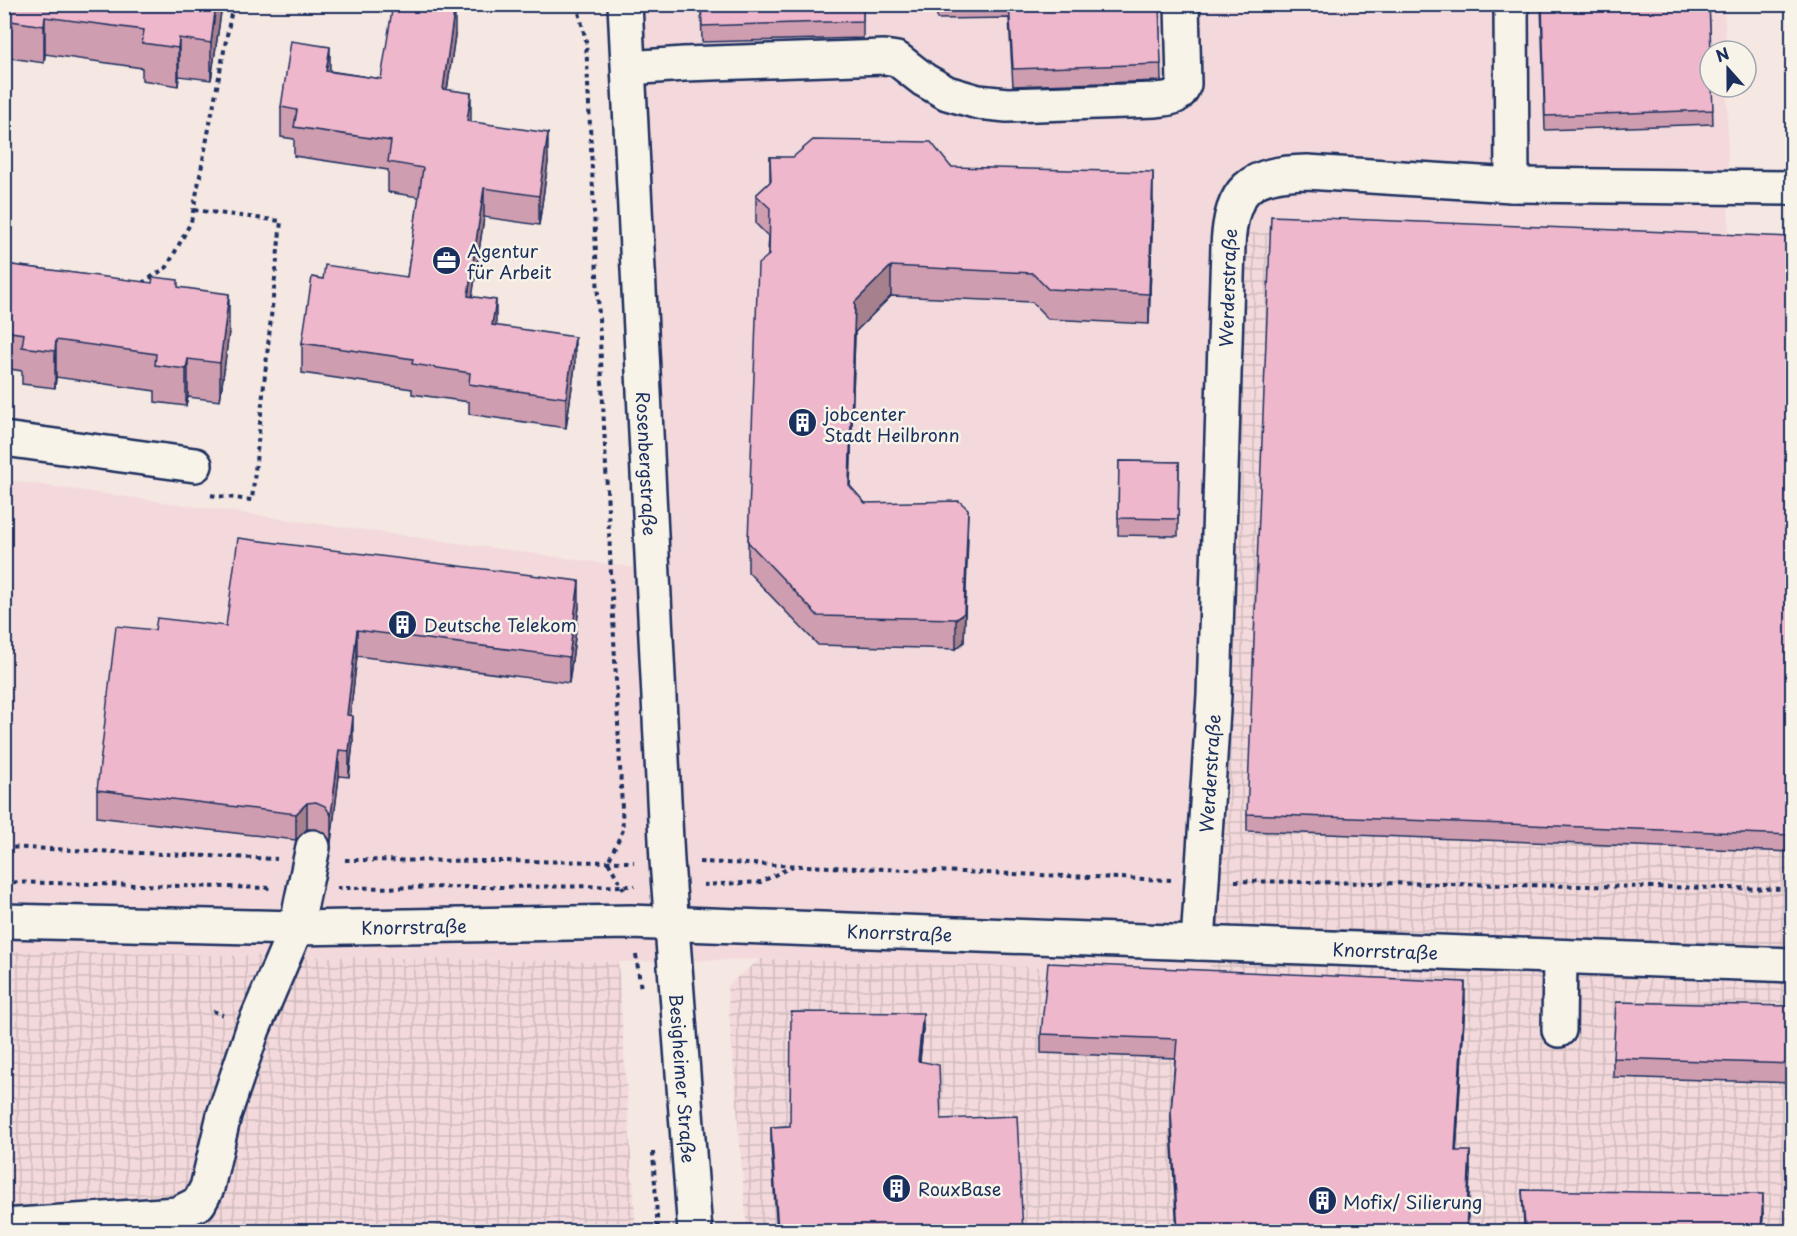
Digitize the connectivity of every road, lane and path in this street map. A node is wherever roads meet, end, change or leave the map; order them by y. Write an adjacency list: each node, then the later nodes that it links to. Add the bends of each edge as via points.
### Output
1 (233, 4): 9 (path)
2 (577, 4): 14 (path, via 586,41 623,830)
3 (625, 4): 6 (street, Rosenbergstraße)
4 (1182, 4): 6 (street, via 1184,84 1174,98 1007,105 978,102 947,93 897,59 884,57)
5 (1511, 4): 7 (street)
6 (629, 69): 17 (street, Rosenbergstraße)
7 (1512, 185): 8 (street, Werderstraße); 18 (street, Werderstraße, via 1284,172 1252,184 1236,199 1229,229 1215,683)
8 (1792, 188)
9 (194, 210): 10 (path, via 167,267); 12 (path, via 281,221 252,500)
10 (135, 287)
11 (4, 439): 12 (street)
12 (200, 480)
13 (4, 847): 15 (path)
14 (608, 862): 15 (path); 17 (path); 20 (path)
15 (310, 865): 19 (path); 20 (path); 25 (street)
16 (794, 866): 17 (path); 17 (path, via 761,882); 18 (path)
17 (668, 874): 20 (path); 24 (street, Rosenbergstraße)
18 (1204, 881): 21 (path); 26 (street, Werderstraße)
19 (4, 882)
20 (624, 885): 23 (path)
21 (1792, 889)
22 (4, 921): 25 (street, Knorrstraße)
23 (630, 922): 24 (street, Knorrstraße); 25 (street, Knorrstraße); 28 (path)
24 (671, 923): 26 (street, Knorrstraße); 32 (street, Besigheimer Straße)
25 (296, 928): 31 (street, via 254,1029 224,1115 207,1188 199,1203 177,1214)
26 (1198, 943): 27 (street, Knorrstraße)
27 (1560, 958): 29 (street, Knorrstraße); 30 (street)
28 (637, 963)
29 (1792, 965)
30 (1559, 1030)
31 (4, 1226)
32 (694, 1232)

